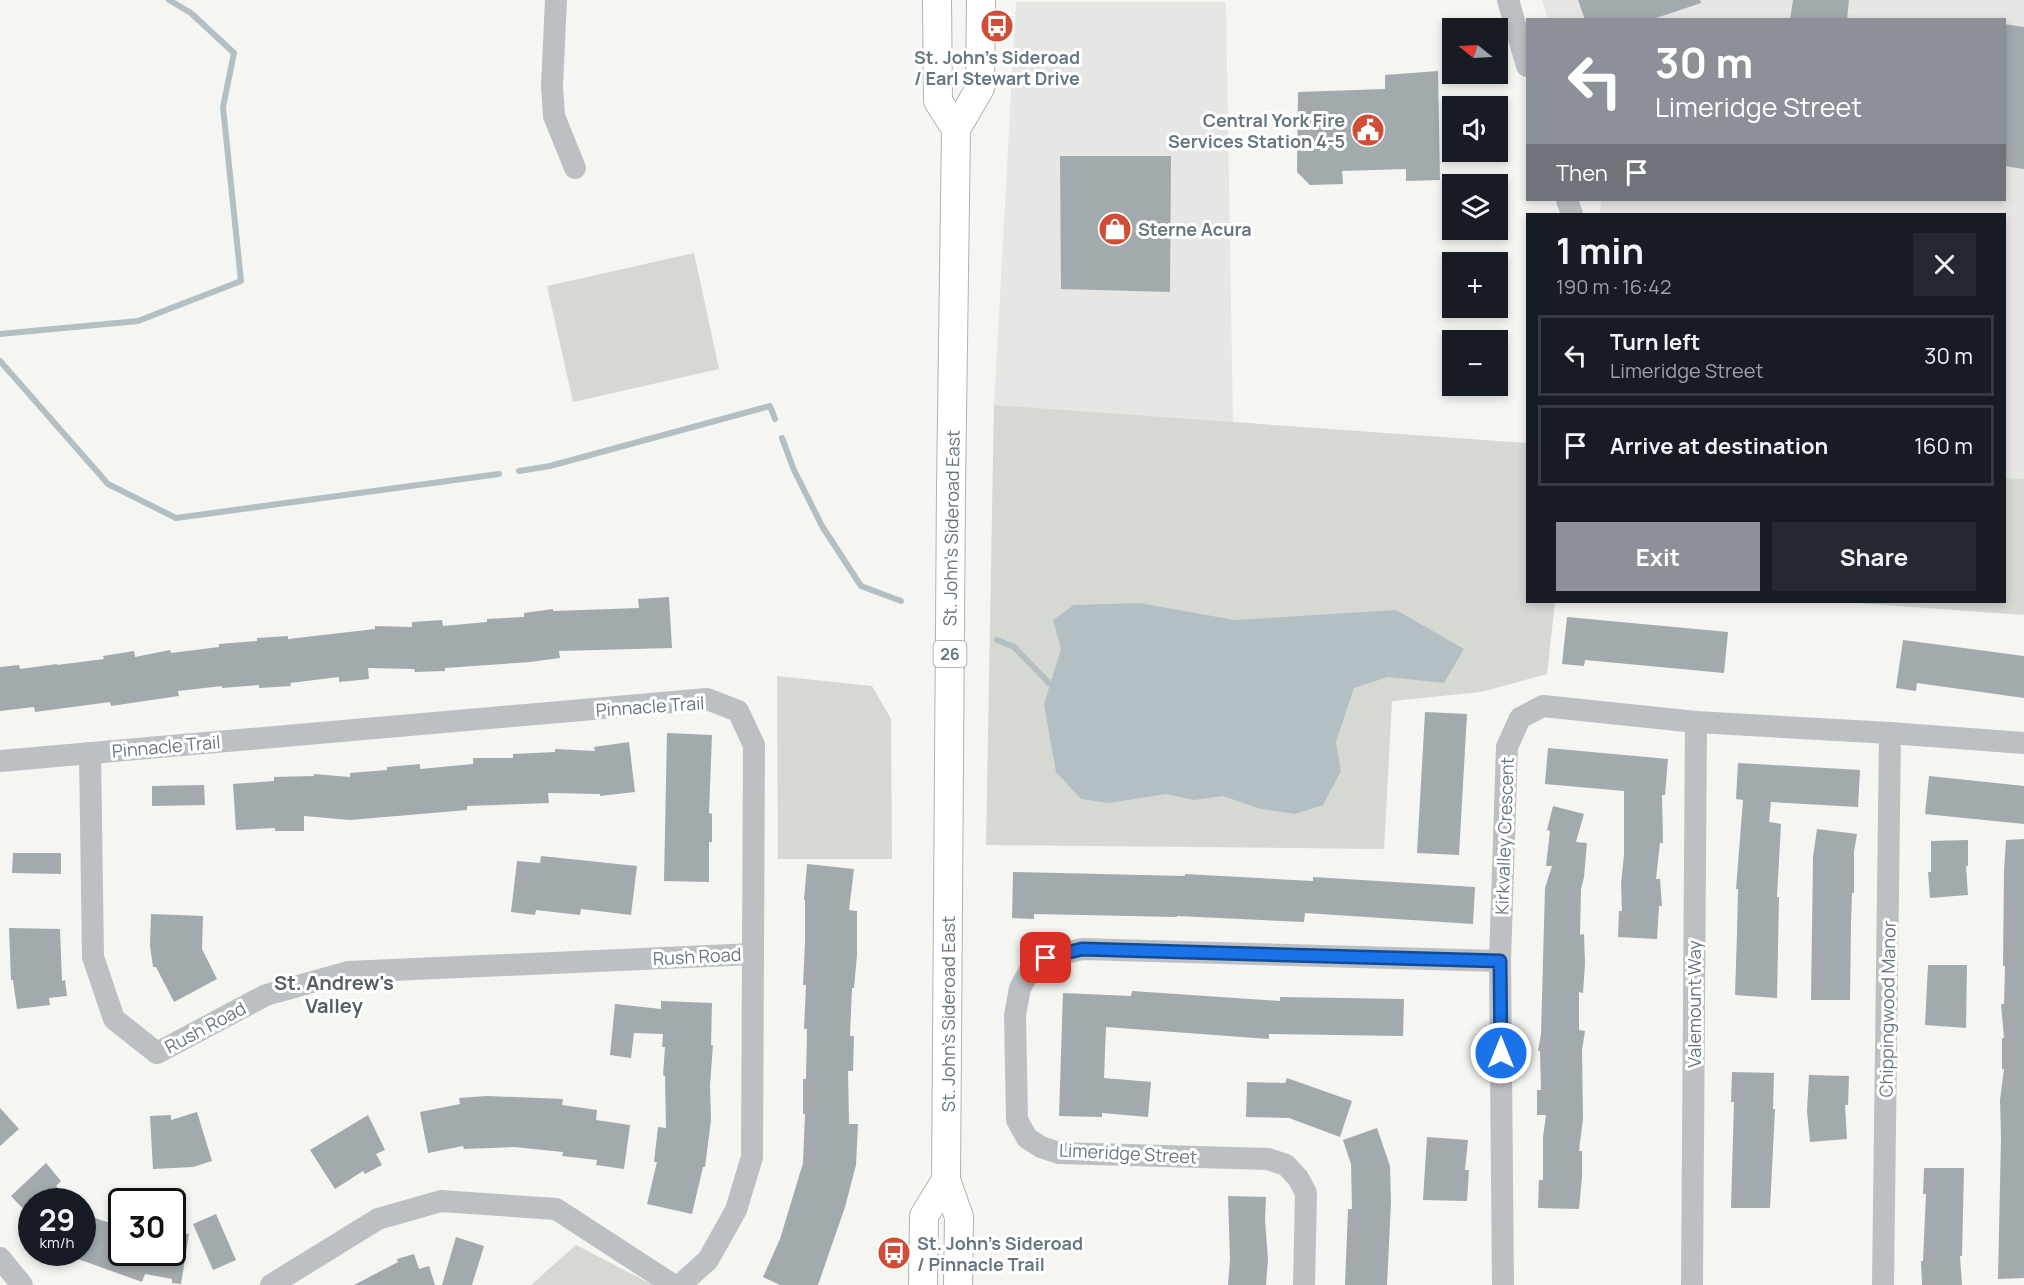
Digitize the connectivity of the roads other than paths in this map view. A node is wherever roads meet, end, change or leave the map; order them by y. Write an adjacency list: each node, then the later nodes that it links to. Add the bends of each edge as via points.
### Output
1 (556, 0): 7 (street, via 554,116)
2 (937, 0): 6 (main road, via 938,101)
3 (981, 0): 6 (main road, St. John's Sideroad East / 26, via 980,88)
4 (1508, 0): 5 (street)
5 (1526, 63)
6 (956, 129): 15 (main road, St. John's Sideroad East / 26)
7 (575, 168)
8 (1696, 723): 9 (street, Kirkvalley Crescent); 14 (street, Kirkvalley Crescent, via 1543,706 1520,717 1507,747); 25 (street, Valemount Way)
9 (1890, 733): 10 (street, Kirkvalley Crescent); 26 (street, Chippingwood Manor)
10 (2024, 743)
11 (90, 753): 12 (street, Pinnacle Trail); 13 (street, Pinnacle Trail, via 707,699 738,711 754,745); 13 (street, Rush Road, via 93,957 114,1019 157,1053 266,995 348,972)
12 (0, 760)
13 (753, 954): 20 (street, Pinnacle Trail, via 752,1157 736,1210 725,1230 708,1260)
14 (1500, 961): 23 (street, Limeridge Street, via 1082,949 1046,958 1029,972 1020,988 1015,1015 1017,1120 1027,1138 1059,1153 1268,1159 1286,1165 1306,1193); 24 (street, Kirkvalley Crescent)
15 (946, 1180): 21 (main road, via 924,1216); 22 (main road, St. John's Sideroad East / 26, via 959,1217)
16 (0, 1258): 17 (street)
17 (22, 1285)
18 (271, 1285): 19 (street, via 378,1219 441,1201 556,1209)
19 (673, 1285)
20 (680, 1285)
21 (923, 1285)
22 (958, 1285)
23 (1304, 1285)
24 (1503, 1285)
25 (1692, 1285)
26 (1883, 1285)

